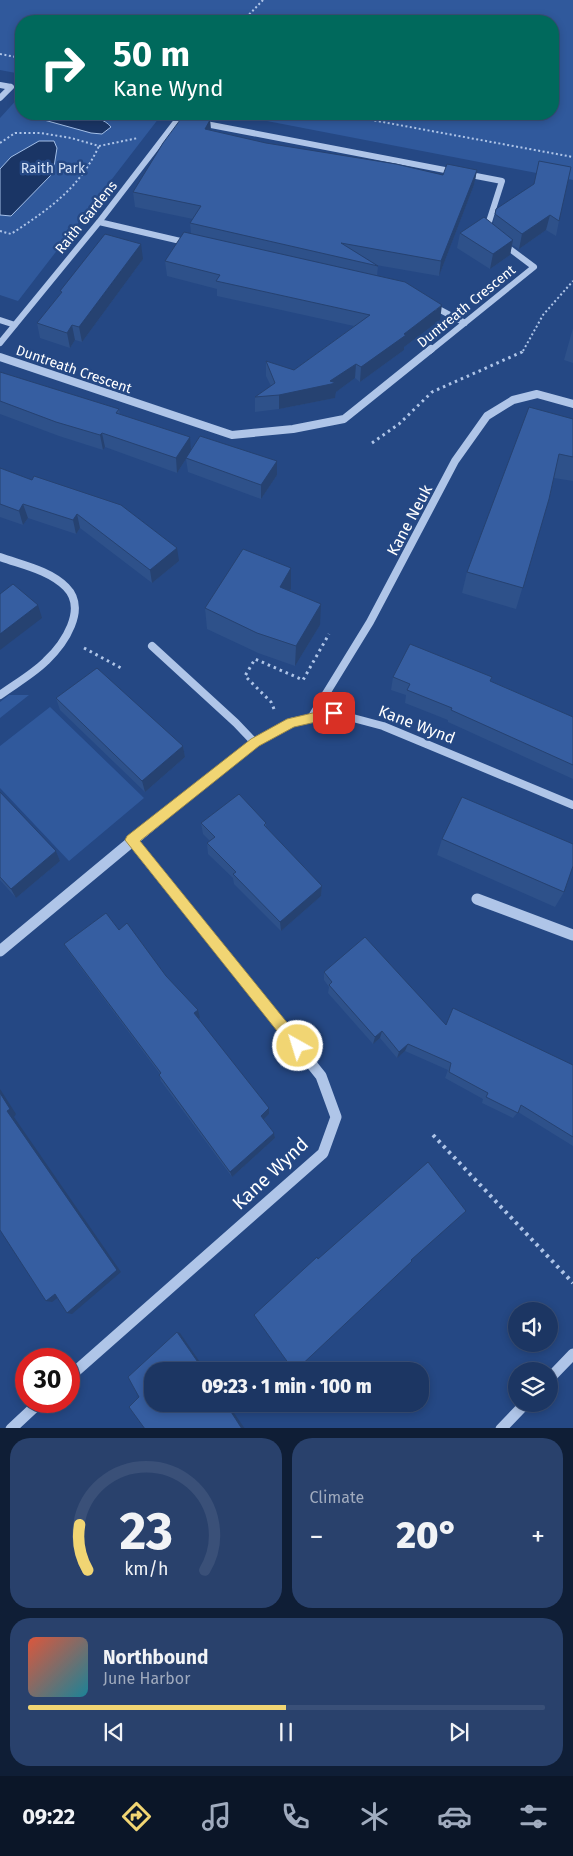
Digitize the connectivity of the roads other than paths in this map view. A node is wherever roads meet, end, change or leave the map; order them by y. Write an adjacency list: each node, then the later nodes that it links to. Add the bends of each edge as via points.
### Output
1 (0, 85): 2 (street, via 10,87)
2 (0, 98)
3 (175, 123): 4 (street, Raith Gardens); 8 (street, Duntreath Crescent, via 185,120 502,180 486,231 534,267)
4 (99, 222): 5 (street); 9 (street, Raith Gardens)
5 (196, 244)
6 (424, 302): 8 (street)
7 (0, 320): 9 (street)
8 (465, 323): 11 (street, Duntreath Crescent, via 344,419 293,429 232,435)
9 (14, 325): 10 (street, Duntreath Crescent)
10 (0, 343)
11 (0, 357)
12 (573, 404): 16 (street, Kane Neuk, via 537,394 513,400 487,416 455,461 370,622)
13 (0, 557): 15 (street, via 39,570 67,588 74,601 75,612 65,639 51,657)
14 (152, 646): 17 (street)
15 (0, 695)
16 (311, 718): 17 (street, Kane Wynd, via 291,722); 18 (street, Kane Wynd, via 334,713 382,726)
17 (255, 743): 19 (street, Kane Wynd)
18 (573, 805)
19 (132, 840): 22 (street, Kane Wynd); 24 (street, Kane Wynd, via 321,1076 336,1117 323,1153)
20 (476, 899): 21 (street)
21 (573, 935)
22 (0, 951)
23 (573, 1354): 25 (street)
24 (80, 1366)
25 (558, 1370)
26 (517, 1412): 29 (street)
27 (28, 1413): 28 (street)
28 (11, 1428)
29 (501, 1428)

